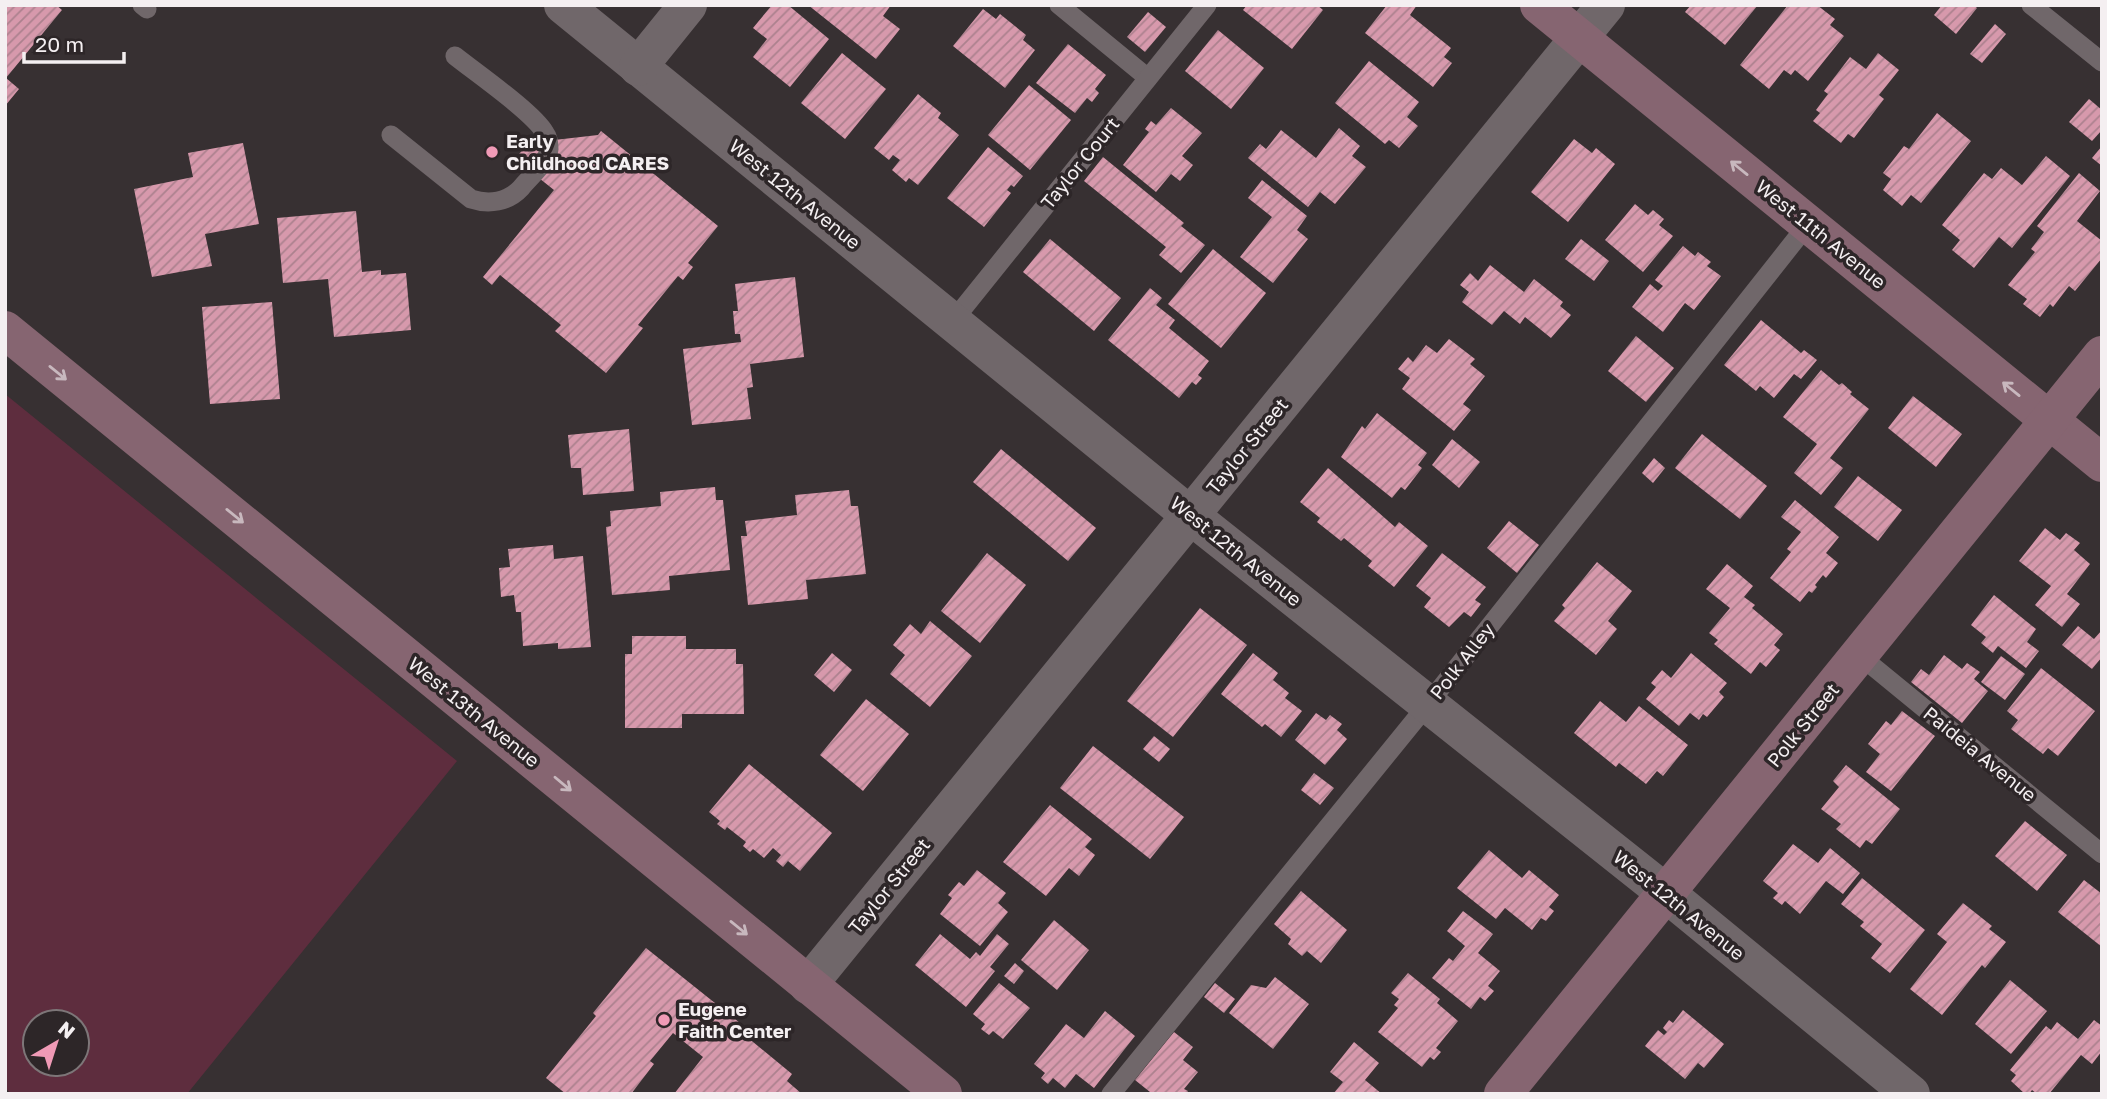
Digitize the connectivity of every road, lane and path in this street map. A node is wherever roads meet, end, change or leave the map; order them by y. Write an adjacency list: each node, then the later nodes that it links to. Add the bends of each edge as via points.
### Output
1 (563, 5): 11 (street, West 12th Avenue)
2 (688, 5): 11 (street)
3 (1059, 5): 12 (lane)
4 (1207, 5): 12 (lane, Taylor Court)
5 (1539, 5): 8 (main road, West 11th Avenue)
6 (1606, 5): 8 (street, Taylor Street)
7 (2031, 5): 10 (lane)
8 (1580, 38): 14 (main road, West 11th Avenue, one-way to 8); 20 (street, Taylor Street)
9 (455, 56): 13 (lane, via 545,132 547,154 529,178 509,197 480,202 464,195)
10 (2102, 62)
11 (638, 67): 15 (street, West 12th Avenue)
12 (1148, 78): 15 (lane, Taylor Court)
13 (391, 135)
14 (1808, 224): 18 (main road, West 11th Avenue, one-way to 14); 22 (lane, Polk Alley)
15 (952, 322): 20 (street, West 12th Avenue)
16 (5, 330): 25 (main road, West 13th Avenue, one-way to 25)
17 (2102, 355): 18 (main road, Polk Street)
18 (2049, 420): 19 (main road, West 11th Avenue); 21 (main road, Polk Street)
19 (2102, 463)
20 (1191, 516): 22 (street, West 12th Avenue); 25 (street, Taylor Street)
21 (1858, 655): 23 (lane, Paideia Avenue); 24 (main road, Polk Street)
22 (1428, 704): 24 (street, West 12th Avenue); 27 (lane, Polk Alley)
23 (2102, 854)
24 (1667, 894): 28 (main road, Polk Street); 29 (street, West 12th Avenue)
25 (808, 985): 26 (main road, West 13th Avenue)
26 (943, 1094)
27 (1111, 1094)
28 (1503, 1094)
29 (1911, 1094)

